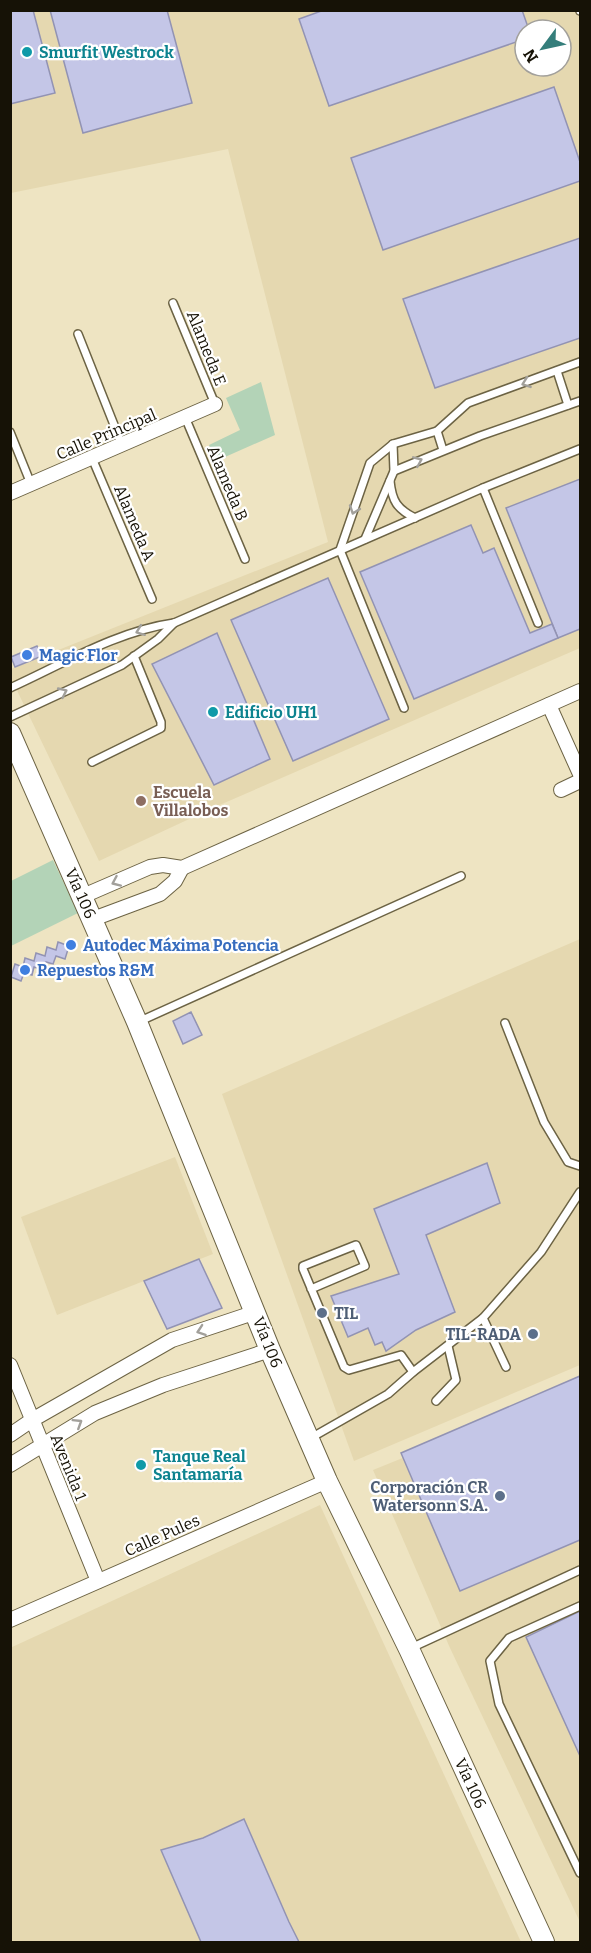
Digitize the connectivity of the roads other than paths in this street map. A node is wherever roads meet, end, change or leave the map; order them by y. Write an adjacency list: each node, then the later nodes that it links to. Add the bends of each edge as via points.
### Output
1 (173, 303): 6 (lane, Alameda E)
2 (78, 334): 12 (lane)
3 (580, 362): 4 (lane)
4 (557, 371): 7 (lane); 9 (lane, one-way to 9, via 464,406)
5 (580, 401): 7 (lane)
6 (215, 404): 8 (street, Calle Principal)
7 (568, 405): 14 (lane)
8 (185, 417): 12 (street, Calle Principal); 24 (lane, Alameda B)
9 (437, 431): 11 (lane); 14 (lane)
10 (10, 432): 18 (lane)
11 (393, 444): 16 (lane); 23 (lane, one-way to 23, via 370,463)
12 (122, 445): 15 (street, Calle Principal)
13 (580, 449): 19 (lane)
14 (443, 450): 16 (lane, one-way to 14)
15 (92, 458): 18 (street, Calle Principal); 25 (lane, Alameda A)
16 (394, 471): 17 (lane)
17 (390, 480): 21 (lane, via 395,503); 22 (lane)
18 (31, 484): 20 (street, Calle Principal)
19 (483, 488): 21 (lane); 27 (lane)
20 (10, 493)
21 (415, 518): 22 (lane)
22 (365, 539): 23 (lane)
23 (340, 550): 26 (lane); 32 (lane)
24 (245, 559)
25 (152, 599)
26 (174, 623): 28 (lane); 29 (lane, one-way to 29, via 151,626 108,643)
27 (538, 623)
28 (134, 656): 33 (lane, one-way to 28); 35 (lane, via 161,728)
29 (10, 688)
30 (580, 691): 31 (street)
31 (549, 705): 36 (street); 39 (street)
32 (404, 708)
33 (10, 717)
34 (10, 733): 41 (main road, Vía 106)
35 (92, 762)
36 (580, 774)
37 (580, 781): 38 (street)
38 (561, 790)
39 (182, 868): 41 (street, one-way to 41, via 150,867); 42 (street, via 176,881 160,894)
40 (461, 876): 43 (lane)
41 (83, 896): 42 (main road, Vía 106)
42 (93, 919): 43 (main road, Vía 106)
43 (138, 1022): 48 (main road, Vía 106)
44 (505, 1023): 45 (lane, via 544,1122 568,1162)
45 (580, 1166)
46 (580, 1192): 49 (lane, via 541,1252)
47 (311, 1289): 47 (lane, via 365,1266 358,1247 303,1266); 54 (lane, via 346,1370 401,1355)
48 (256, 1312): 51 (main road, Vía 106); 56 (street, one-way to 56, via 172,1340)
49 (483, 1318): 50 (lane); 53 (lane)
50 (448, 1346): 54 (lane); 55 (lane, via 456,1380)
51 (270, 1350): 58 (main road, Vía 106); 59 (street, one-way to 51, via 94,1413)
52 (10, 1365): 56 (street, Avenida 1)
53 (506, 1367)
54 (413, 1372): 58 (lane, via 388,1394)
55 (436, 1401)
56 (32, 1420): 57 (street); 59 (street, Avenida 1)
57 (10, 1435)
58 (309, 1439): 61 (main road, Vía 106)
59 (42, 1445): 60 (street); 63 (street, Avenida 1)
60 (10, 1466)
61 (327, 1481): 63 (street, Calle Pules); 66 (main road, Vía 106)
62 (580, 1570): 66 (lane)
63 (98, 1581): 65 (street, Calle Pules)
64 (580, 1606): 67 (lane, via 509,1638 490,1661 499,1704)
65 (10, 1620)
66 (409, 1649): 68 (main road, Vía 106)
67 (580, 1873)
68 (544, 1942)

